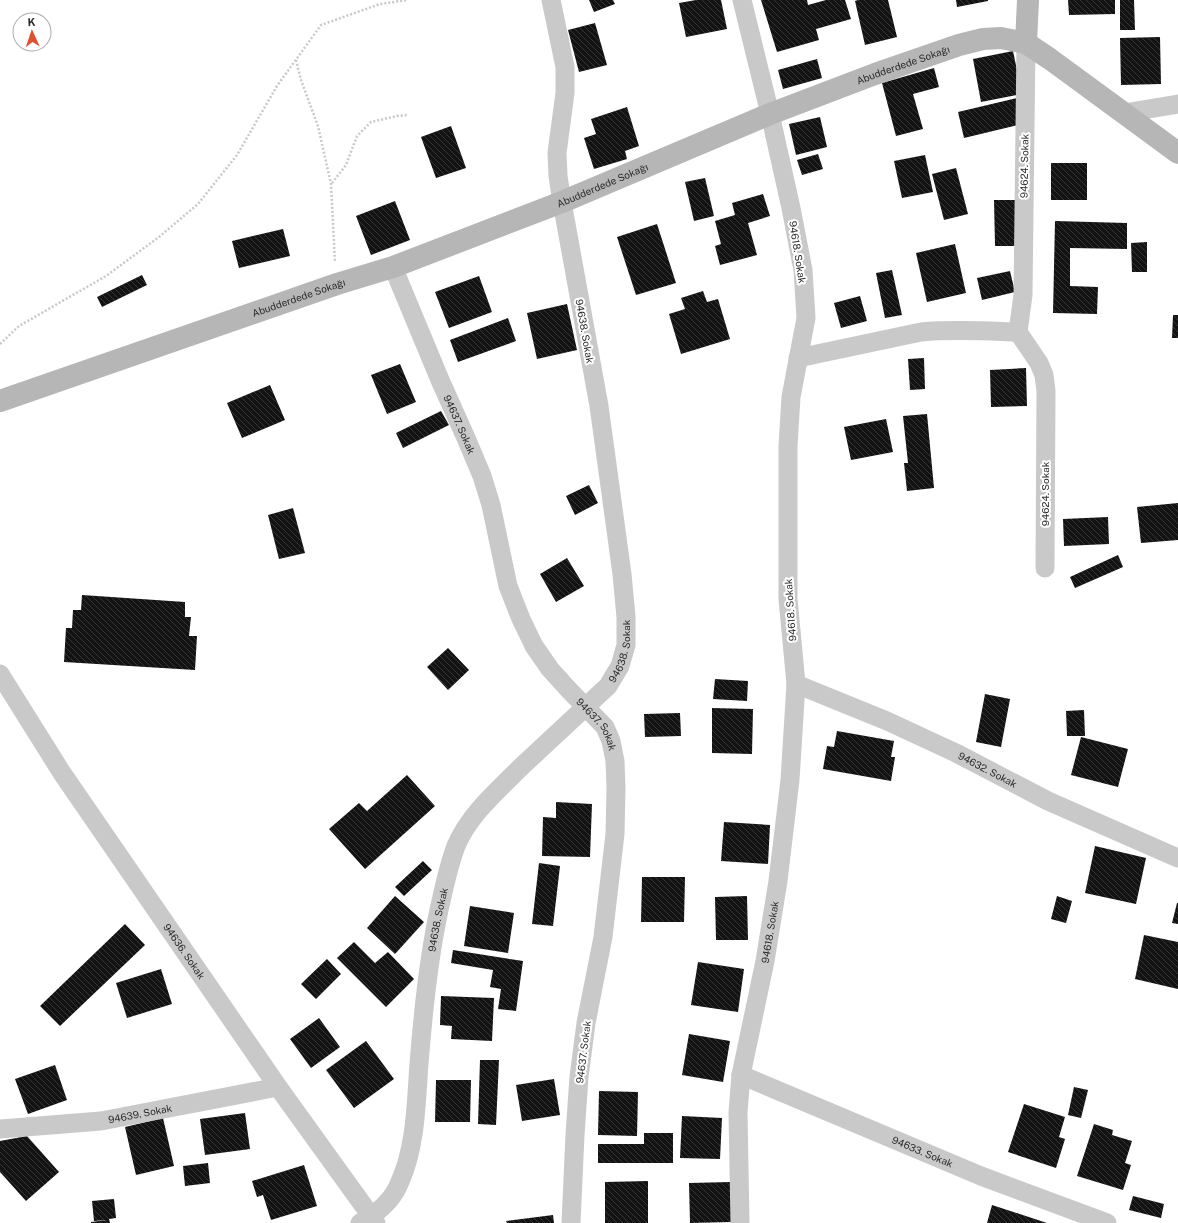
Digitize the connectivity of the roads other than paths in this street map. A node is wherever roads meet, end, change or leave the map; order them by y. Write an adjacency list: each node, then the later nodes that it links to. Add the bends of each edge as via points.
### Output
1 (551, 0): 9 (street, 94638. Sokak, via 565,67 565,93 557,153)
2 (742, 0): 7 (street, 94618. Sokak)
3 (1028, 0): 4 (street, 94624. Sokak)
4 (1026, 43): 6 (street, Abudderdede Sokağı); 7 (street, Abudderdede Sokağı, via 1001,38 959,45); 11 (street, 94624. Sokak, via 1023,295)
5 (1178, 104): 6 (street)
6 (1124, 113): 8 (street, Abudderdede Sokağı)
7 (770, 114): 9 (street, Abudderdede Sokağı); 12 (street, 94618. Sokak, via 803,270 806,318)
8 (1178, 153)
9 (562, 202): 10 (street, Abudderdede Sokağı); 17 (street, 94638. Sokak, via 599,406 626,617 626,645 620,666 608,686)
10 (393, 267): 13 (street, Abudderdede Sokağı); 17 (street, 94637. Sokak, via 482,476 492,505 508,586 520,620 550,669)
11 (1018, 332): 12 (street, via 921,332); 14 (street, 94624. Sokak, via 1039,363 1046,391)
12 (798, 358): 16 (street, 94618. Sokak, via 791,397 787,522 788,599)
13 (0, 401)
14 (1045, 568)
15 (0, 674): 20 (street, 94636. Sokak, via 62,772)
16 (796, 684): 18 (street, 94632. Sokak, via 886,721 956,753 1048,801); 19 (street, 94618. Sokak, via 790,780 778,881 765,961)
17 (586, 707): 22 (street, 94638. Sokak, via 491,797 469,824 457,845 446,877 432,941 424,998 412,1141 399,1186); 23 (street, 94637. Sokak, via 605,727 611,741 616,788 615,834 603,937 586,1023 580,1077 574,1135)
18 (1178, 858)
19 (741, 1075): 24 (street, 94618. Sokak, via 738,1112); 25 (street, 94633. Sokak, via 981,1176)
20 (278, 1087): 21 (street, 94639. Sokak, via 101,1121); 22 (street, 94636. Sokak)
21 (0, 1128)
22 (369, 1221)
23 (572, 1223)
24 (740, 1223)
25 (1107, 1223)

